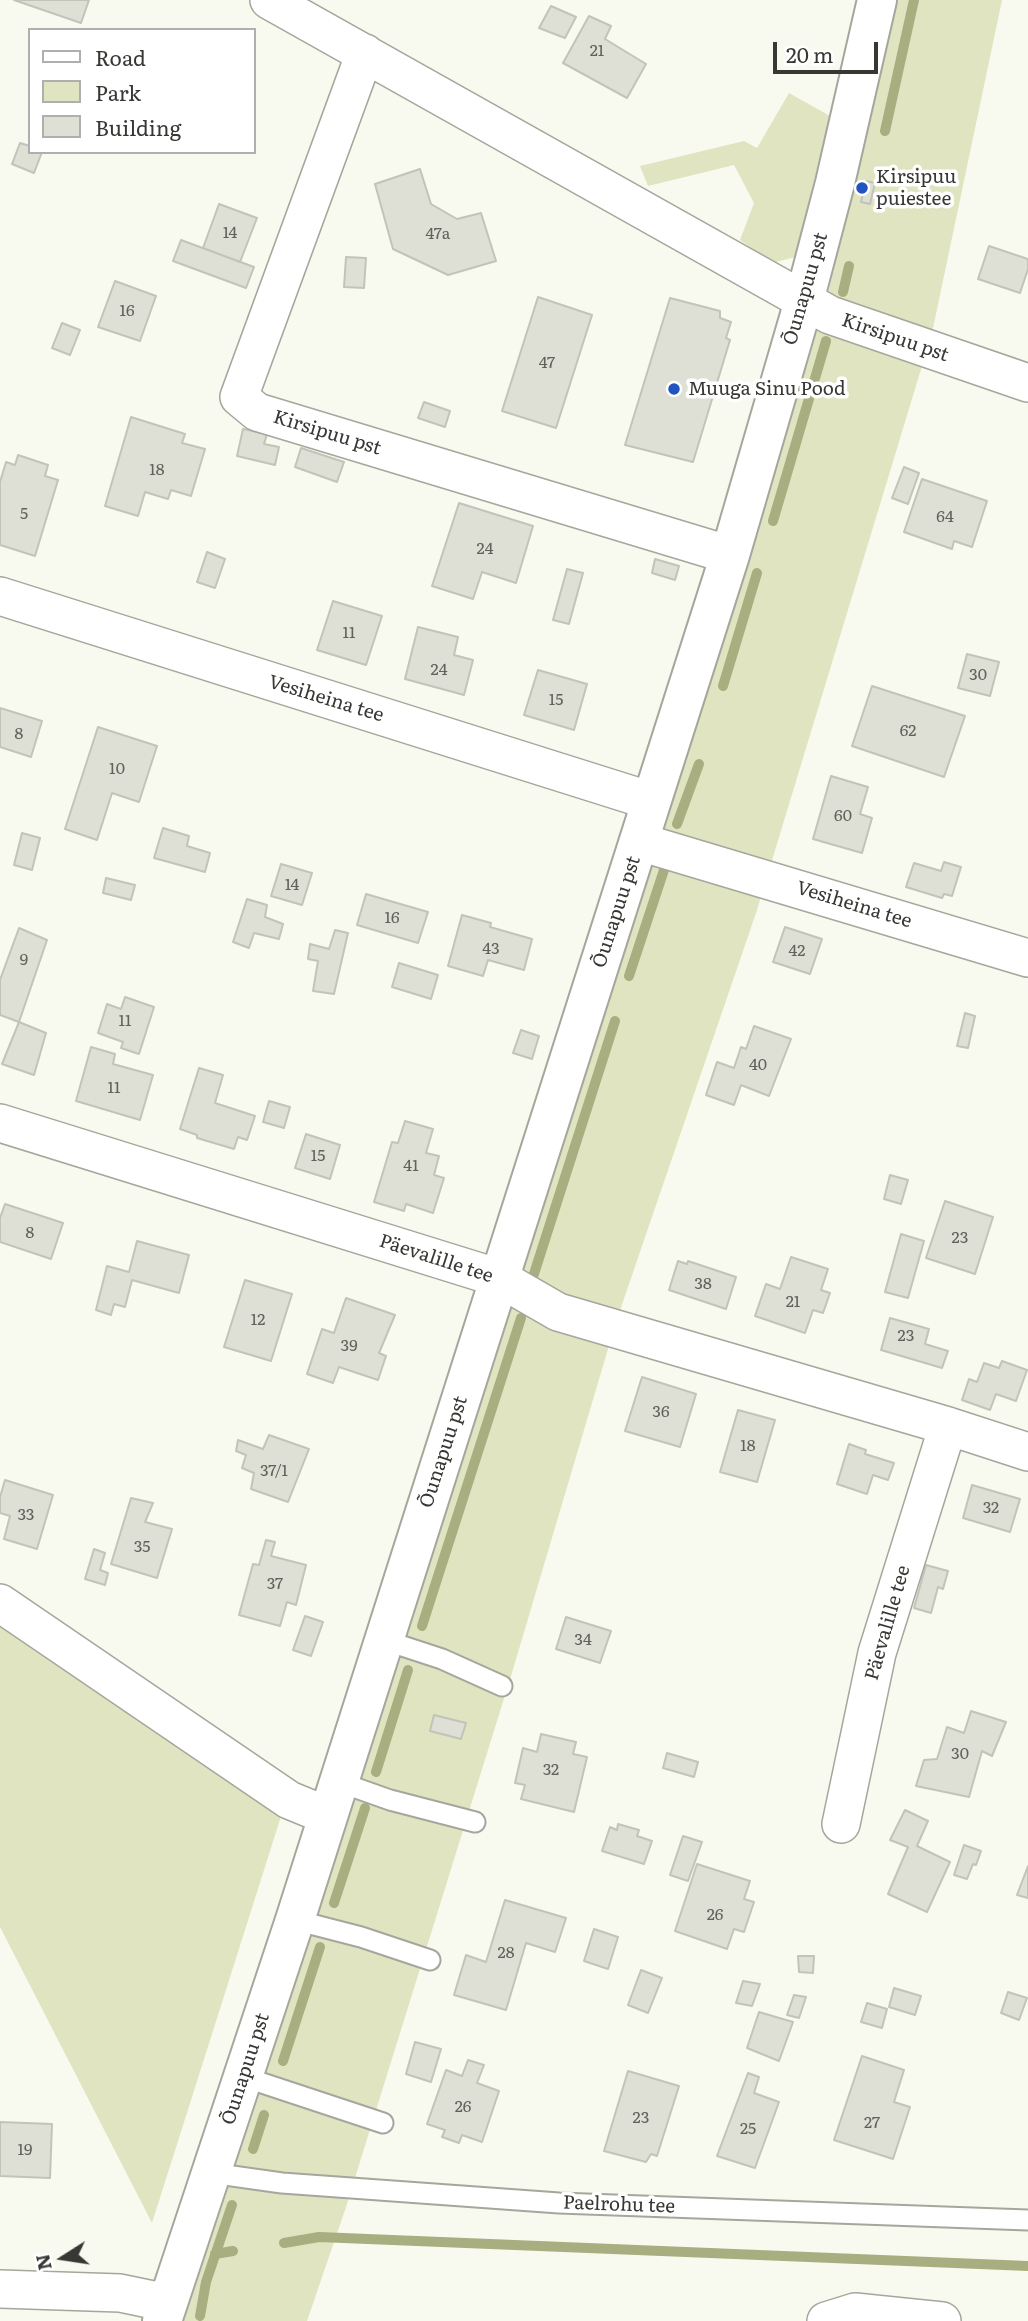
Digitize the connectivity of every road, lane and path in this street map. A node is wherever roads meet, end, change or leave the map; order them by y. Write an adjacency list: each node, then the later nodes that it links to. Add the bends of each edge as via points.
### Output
1 (269, 0): 3 (street, Kirsipuu pst)
2 (877, 0): 4 (street, Õunapuu pst)
3 (365, 53): 4 (street, Kirsipuu pst); 6 (street, Kirsipuu pst, via 239,397 257,412)
4 (804, 301): 5 (street, Kirsipuu pst, via 830,315); 6 (street, Õunapuu pst)
5 (1028, 383)
6 (730, 555): 8 (street, Õunapuu pst)
7 (0, 596): 8 (street, Vesiheina tee)
8 (651, 801): 9 (street, Õunapuu pst)
9 (640, 842): 10 (street, Vesiheina tee); 12 (street, Õunapuu pst)
10 (1028, 958)
11 (0, 1123): 12 (street, Päevalille tee)
12 (499, 1278): 13 (street, Päevalille tee, via 558,1312); 16 (street, Õunapuu pst)
13 (948, 1426): 14 (street, Päevalille tee); 20 (street, Päevalille tee, via 877,1653)
14 (1028, 1452)
15 (0, 1603): 18 (street, via 289,1800)
16 (384, 1640): 17 (lane); 18 (street, Õunapuu pst)
17 (502, 1686)
18 (333, 1799): 19 (lane, via 390,1800); 21 (street, Õunapuu pst)
19 (475, 1822)
20 (841, 1824)
21 (295, 1920): 22 (lane); 23 (street, Õunapuu pst)
22 (430, 1960)
23 (244, 2077): 24 (lane); 25 (street, Õunapuu pst)
24 (383, 2123)
25 (211, 2173): 26 (lane, Paelrohu tee, via 282,2183 559,2203); 28 (street, Õunapuu pst)
26 (1028, 2220)
27 (0, 2289): 28 (street, via 120,2294)
28 (165, 2312)
29 (826, 2321): 30 (street, via 855,2312)
30 (942, 2321)

